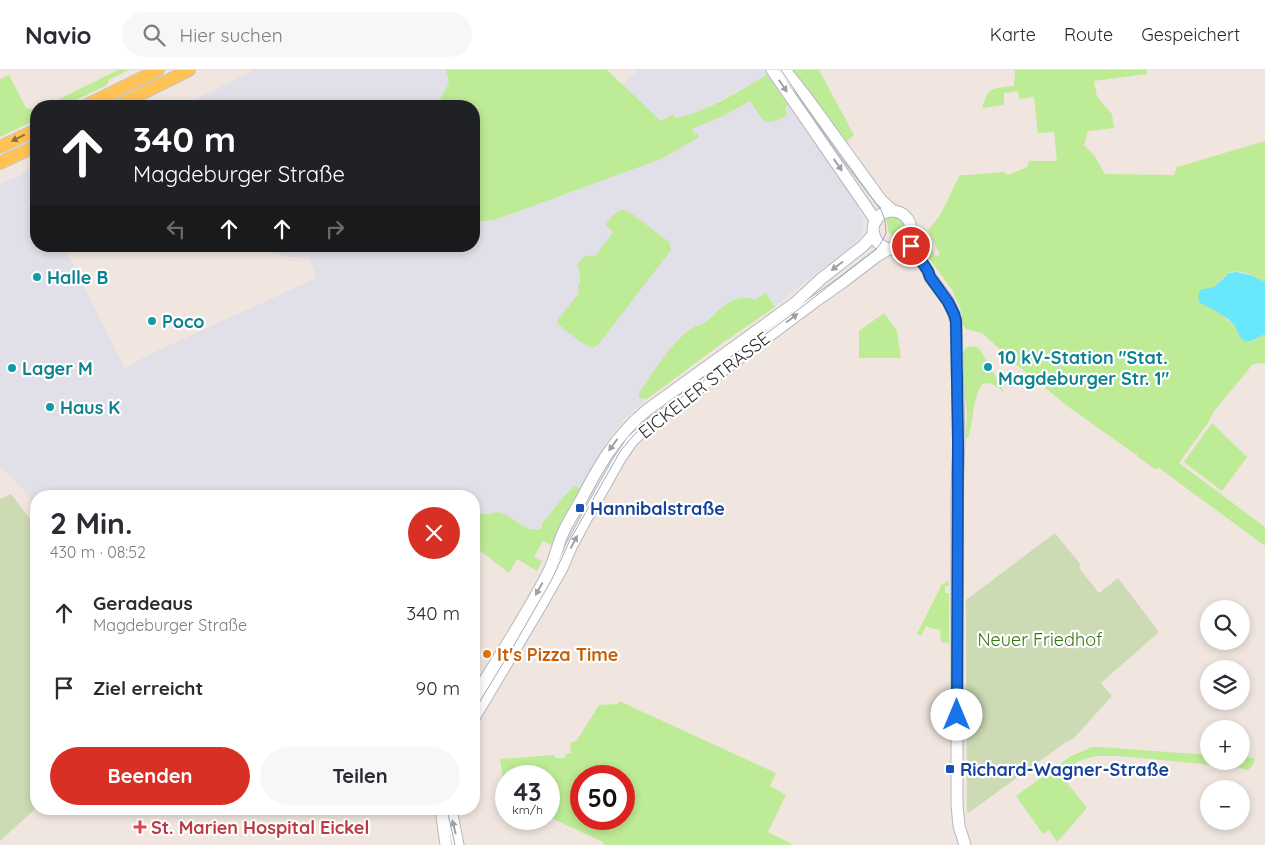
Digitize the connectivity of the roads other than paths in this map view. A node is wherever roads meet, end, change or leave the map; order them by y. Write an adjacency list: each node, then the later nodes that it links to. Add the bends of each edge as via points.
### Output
1 (158, 70): 5 (main road)
2 (772, 70): 12 (street, one-way to 12)
3 (785, 70): 11 (street, via 881,200)
4 (175, 73): 6 (main road)
5 (97, 100)
6 (128, 100)
7 (30, 133): 8 (main road, one-way to 8)
8 (0, 147)
9 (30, 149): 10 (main road)
10 (0, 163)
11 (893, 211): 12 (street); 14 (street, via 903,214 910,222)
12 (876, 221): 13 (street)
13 (874, 234): 15 (street, via 880,245); 17 (street, EICKELER STRASSE, one-way to 17, via 795,302 647,410 621,435 565,529 532,602)
14 (909, 240): 15 (street); 16 (street)
15 (894, 249): 16 (street); 18 (street, EICKELER STRASSE, one-way to 15, via 562,568 618,460 632,441 797,314 877,256)
16 (930, 277): 23 (street, via 951,307 956,321 957,805)
17 (480, 688)
18 (480, 708)
19 (442, 815): 21 (street)
20 (451, 815): 22 (street, one-way to 20)
21 (446, 845)
22 (458, 845)
23 (965, 845)

